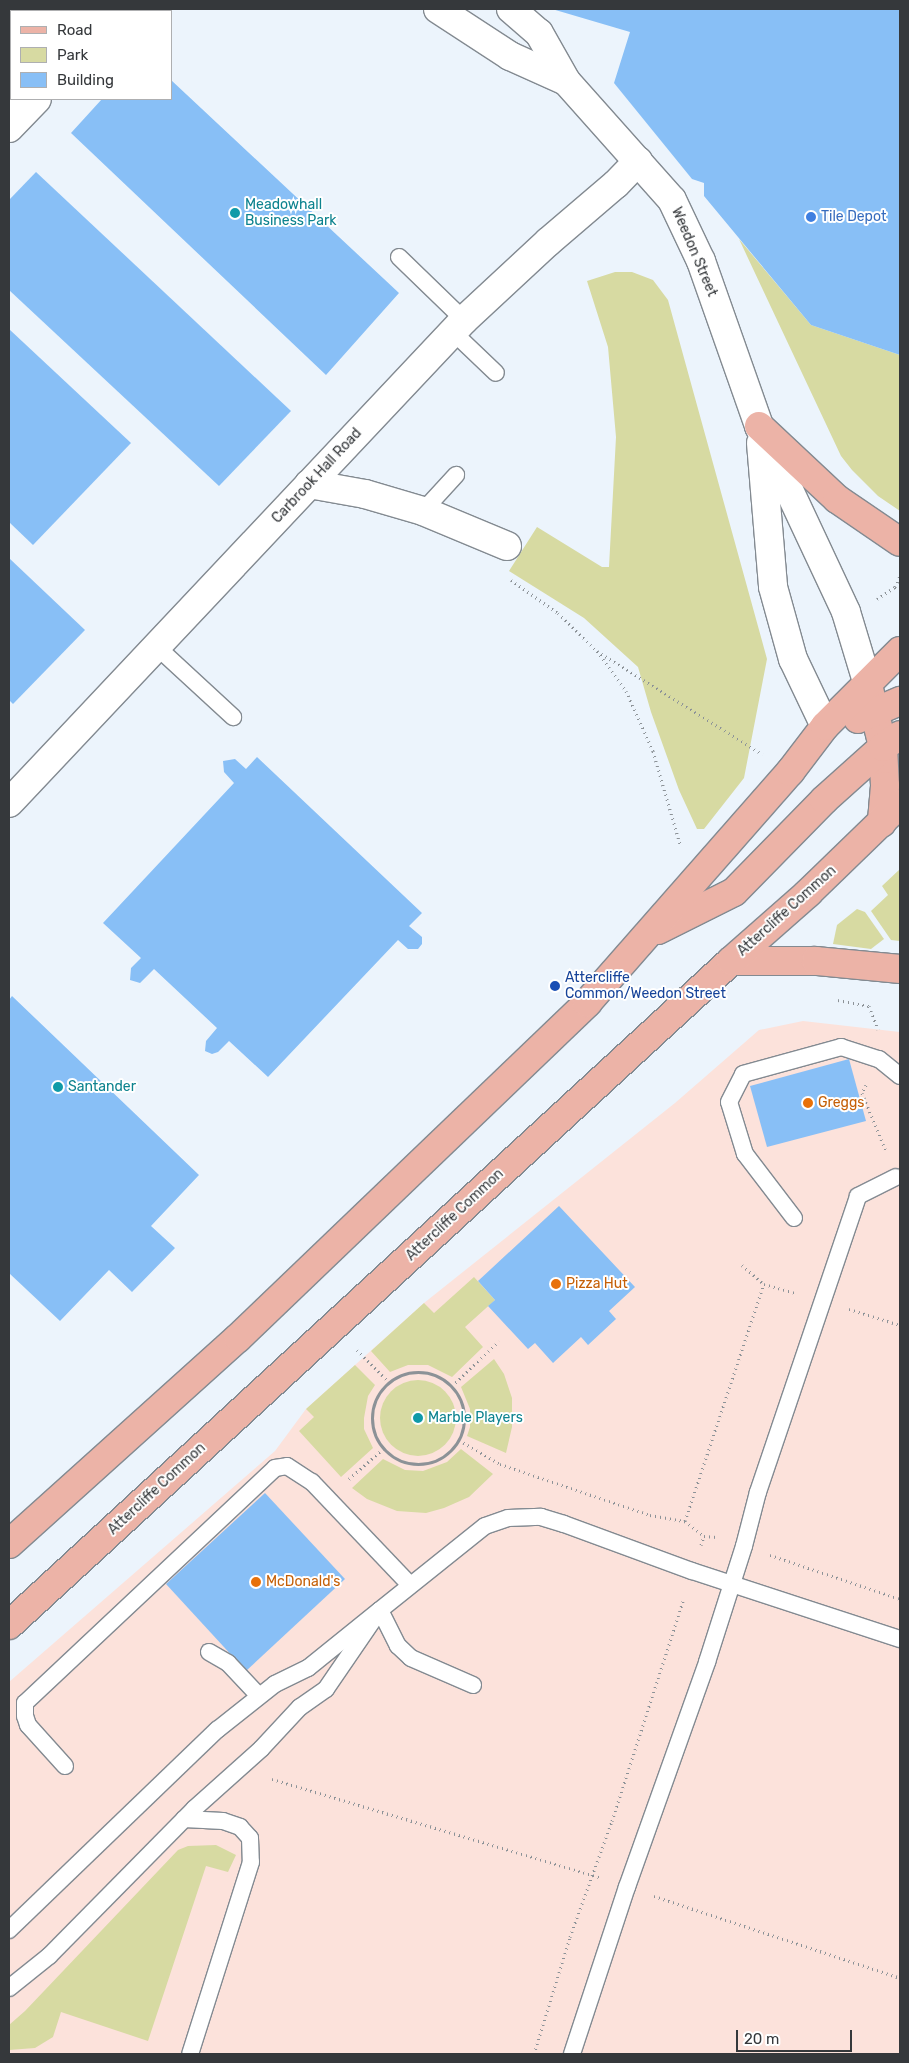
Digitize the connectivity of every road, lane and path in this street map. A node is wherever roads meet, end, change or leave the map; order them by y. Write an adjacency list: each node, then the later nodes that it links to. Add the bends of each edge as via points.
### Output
1 (438, 9): 3 (street, Weedon Street, via 510,56)
2 (511, 9): 3 (street, Weedon Street, via 539,33)
3 (566, 81): 4 (street, Weedon Street)
4 (638, 160): 6 (street, Carbrook Hall Road, via 616,184); 8 (street, Weedon Street, via 672,200 701,261)
5 (400, 257): 6 (lane)
6 (459, 326): 7 (lane); 10 (street, Carbrook Hall Road)
7 (496, 373)
8 (759, 426): 12 (main road, via 837,499); 19 (street, Weedon Street, via 846,612); 23 (street, Weedon Street, via 773,587 793,659)
9 (456, 476): 11 (lane)
10 (309, 484): 11 (street, via 366,494); 16 (street, Carbrook Hall Road)
11 (423, 511): 13 (street)
12 (900, 542)
13 (507, 546): 17 (path, via 493,570 558,613)
14 (895, 587): 15 (path)
15 (900, 588)
16 (156, 646): 22 (lane); 26 (street, Carbrook Hall Road)
17 (597, 651): 25 (path); 28 (path, via 626,692 653,751 683,855)
18 (900, 651): 19 (main road)
19 (868, 685): 21 (main road); 23 (main road)
20 (900, 701): 21 (main road)
21 (875, 714): 23 (main road); 24 (main road)
22 (233, 717)
23 (825, 726): 25 (main road)
24 (892, 741): 27 (main road, via 885,786); 29 (main road, via 811,813 734,892)
25 (790, 772): 28 (main road)
26 (9, 804)
27 (891, 814): 30 (main road, Attercliffe Common)
28 (700, 874): 29 (main road)
29 (646, 937): 45 (main road, via 587,1003 238,1338)
30 (731, 960): 31 (main road, via 816,960); 39 (main road, Attercliffe Common)
31 (900, 969)
32 (900, 1076): 34 (lane, via 879,1060 841,1046 743,1074 729,1102 745,1154)
33 (896, 1176): 37 (lane, via 858,1196)
34 (794, 1218)
35 (742, 1265): 36 (path)
36 (764, 1284): 37 (path); 44 (path)
37 (822, 1301): 38 (path); 46 (lane, via 758,1492)
38 (900, 1325)
39 (334, 1326): 41 (path); 52 (main road, Attercliffe Common)
40 (499, 1341): 42 (path)
41 (388, 1382): 42 (path, via 403,1373 421,1370); 43 (path, via 376,1396 371,1414 374,1433 383,1449 398,1460 414,1464 432,1462 448,1453)
42 (452, 1386): 43 (path, via 464,1412)
43 (459, 1440): 44 (path, via 500,1464 650,1515)
44 (686, 1520): 46 (path, via 704,1536 720,1537)
45 (9, 1544)
46 (744, 1546): 48 (lane); 50 (path)
47 (692, 1571): 48 (lane); 49 (lane, via 564,1524 541,1517 522,1517 485,1526); 60 (path)
48 (731, 1583): 53 (lane); 61 (lane, via 707,1662)
49 (410, 1585): 51 (lane); 58 (lane, via 312,1482 287,1466 275,1468 25,1703 28,1725)
50 (900, 1599)
51 (380, 1610): 55 (lane, via 398,1646 412,1658); 56 (lane, via 308,1668); 57 (lane, via 326,1689 300,1707)
52 (9, 1624)
53 (900, 1639)
54 (209, 1652): 56 (lane, via 228,1663)
55 (472, 1686)
56 (259, 1696): 62 (lane, via 217,1730)
57 (247, 1762): 59 (lane); 60 (path, via 267,1777)
58 (65, 1766)
59 (184, 1819): 64 (lane, via 49,1956); 65 (lane, via 223,1821 240,1827 250,1838 251,1862)
60 (593, 1876): 66 (path, via 570,1937)
61 (627, 1887): 63 (path); 67 (lane)
62 (9, 1930)
63 (900, 1978)
64 (9, 1988)
65 (190, 2054)
66 (534, 2054)
67 (572, 2054)

